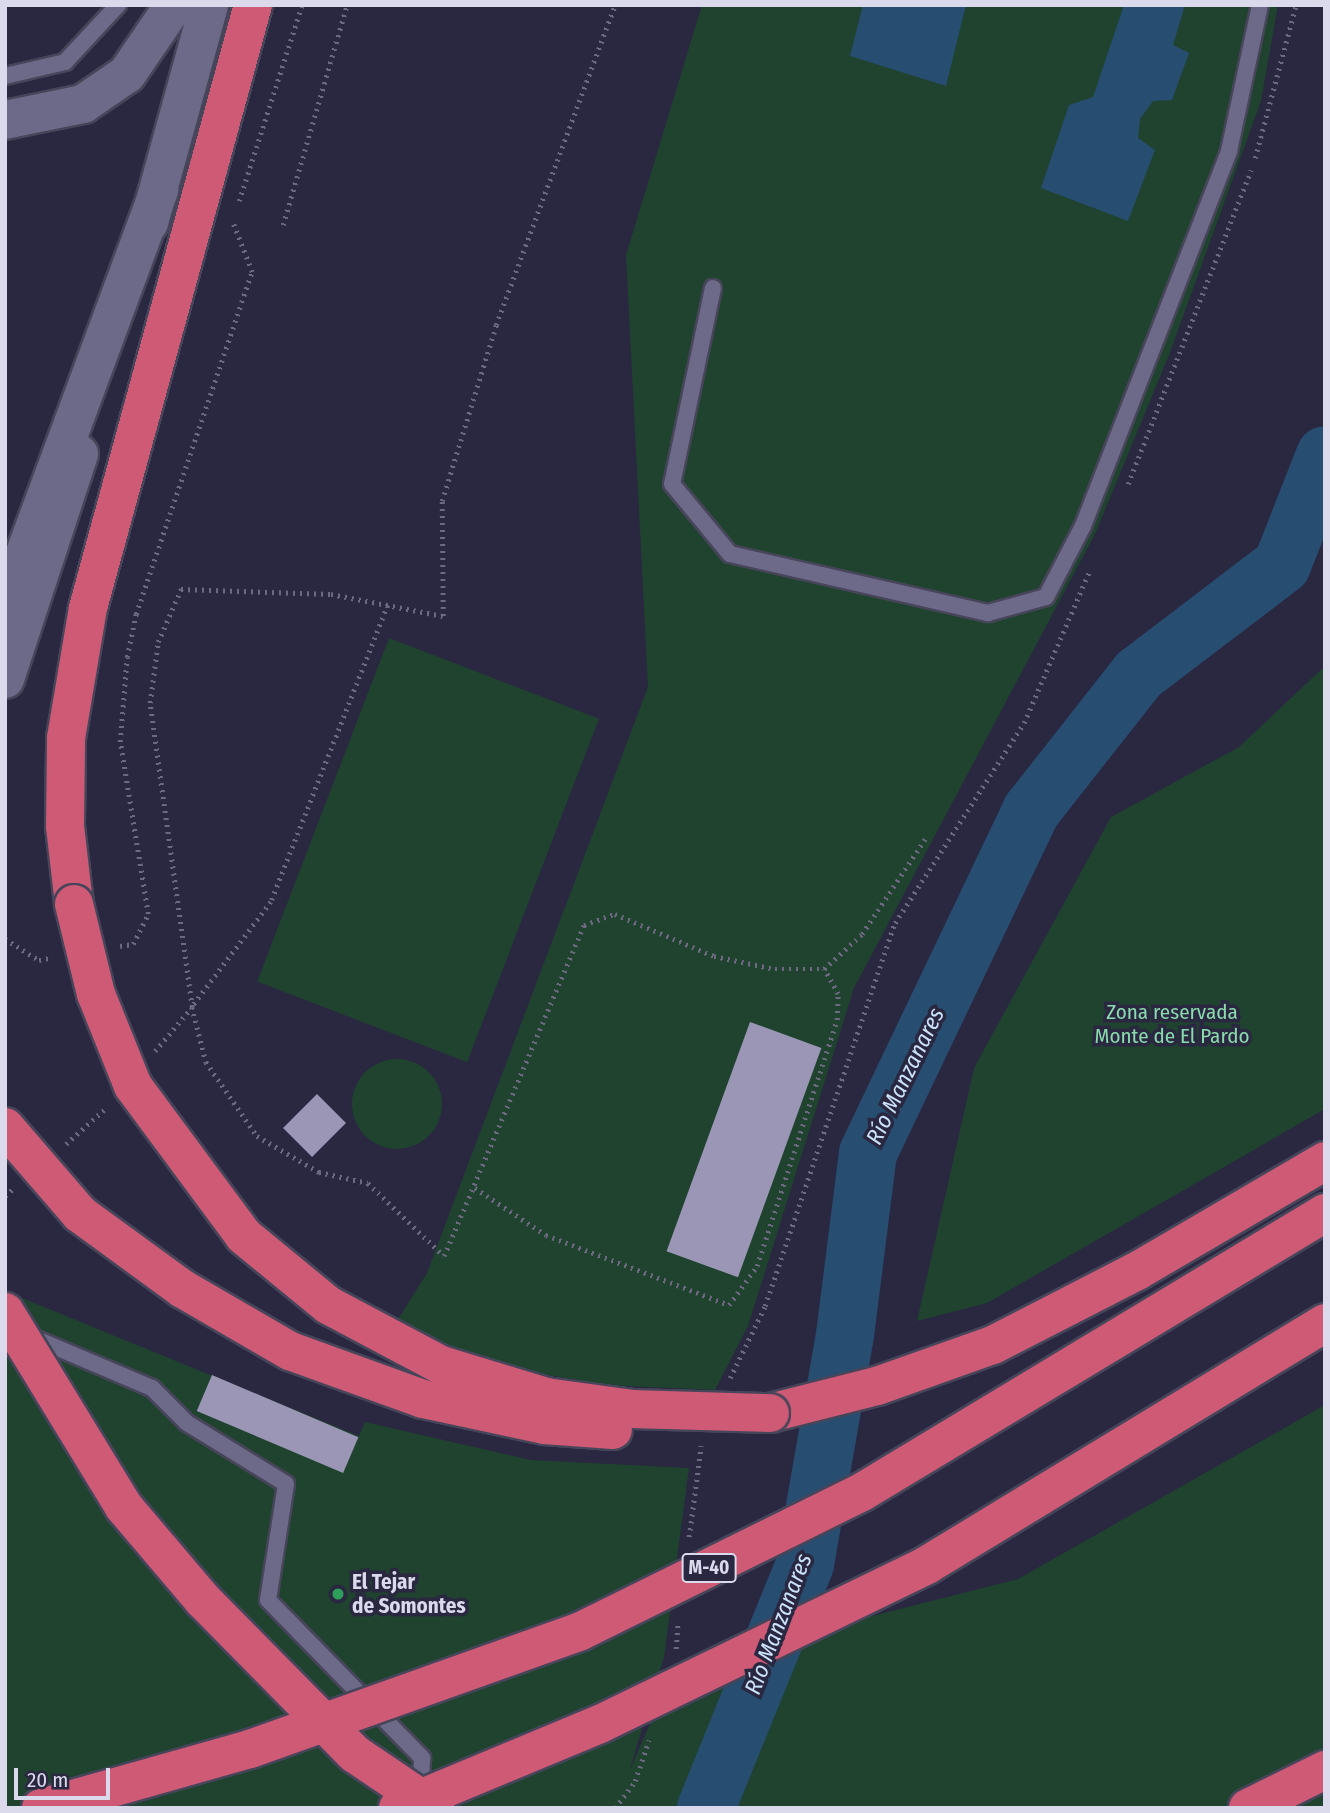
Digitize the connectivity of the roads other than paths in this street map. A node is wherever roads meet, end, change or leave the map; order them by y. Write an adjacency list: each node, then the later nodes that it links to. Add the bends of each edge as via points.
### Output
1 (118, 5): 6 (lane, via 65,62)
2 (174, 5): 7 (street, via 127,74 83,104)
3 (209, 5): 8 (street)
4 (253, 5): 18 (highway, bridge, via 88,608 66,737 65,827 74,904 96,994 133,1086 244,1236 328,1305 441,1365 547,1397 633,1409)
5 (1259, 5): 9 (lane, via 1229,151 1083,526 1046,597 988,614 730,554 672,484)
6 (5, 76)
7 (5, 120)
8 (159, 190): 10 (street); 11 (street)
9 (713, 288)
10 (5, 607)
11 (5, 679)
12 (5, 1127): 18 (highway, bridge, via 80,1214 183,1289 290,1351 422,1399 544,1425 715,1429)
13 (1325, 1161): 18 (highway, via 1137,1271 993,1345 877,1387)
14 (1325, 1213): 20 (highway, M-40, bridge, via 862,1492 581,1631 250,1749)
15 (5, 1312): 23 (highway, bridge, via 124,1507 203,1600 355,1754)
16 (1325, 1323): 21 (highway, bridge, via 927,1565 600,1724)
17 (5, 1325): 22 (lane, via 152,1388 187,1423 286,1484 268,1600 422,1758)
18 (770, 1413)
19 (1325, 1770): 24 (highway)
20 (41, 1808)
21 (398, 1808)
22 (419, 1808)
23 (435, 1808)
24 (1248, 1808)

